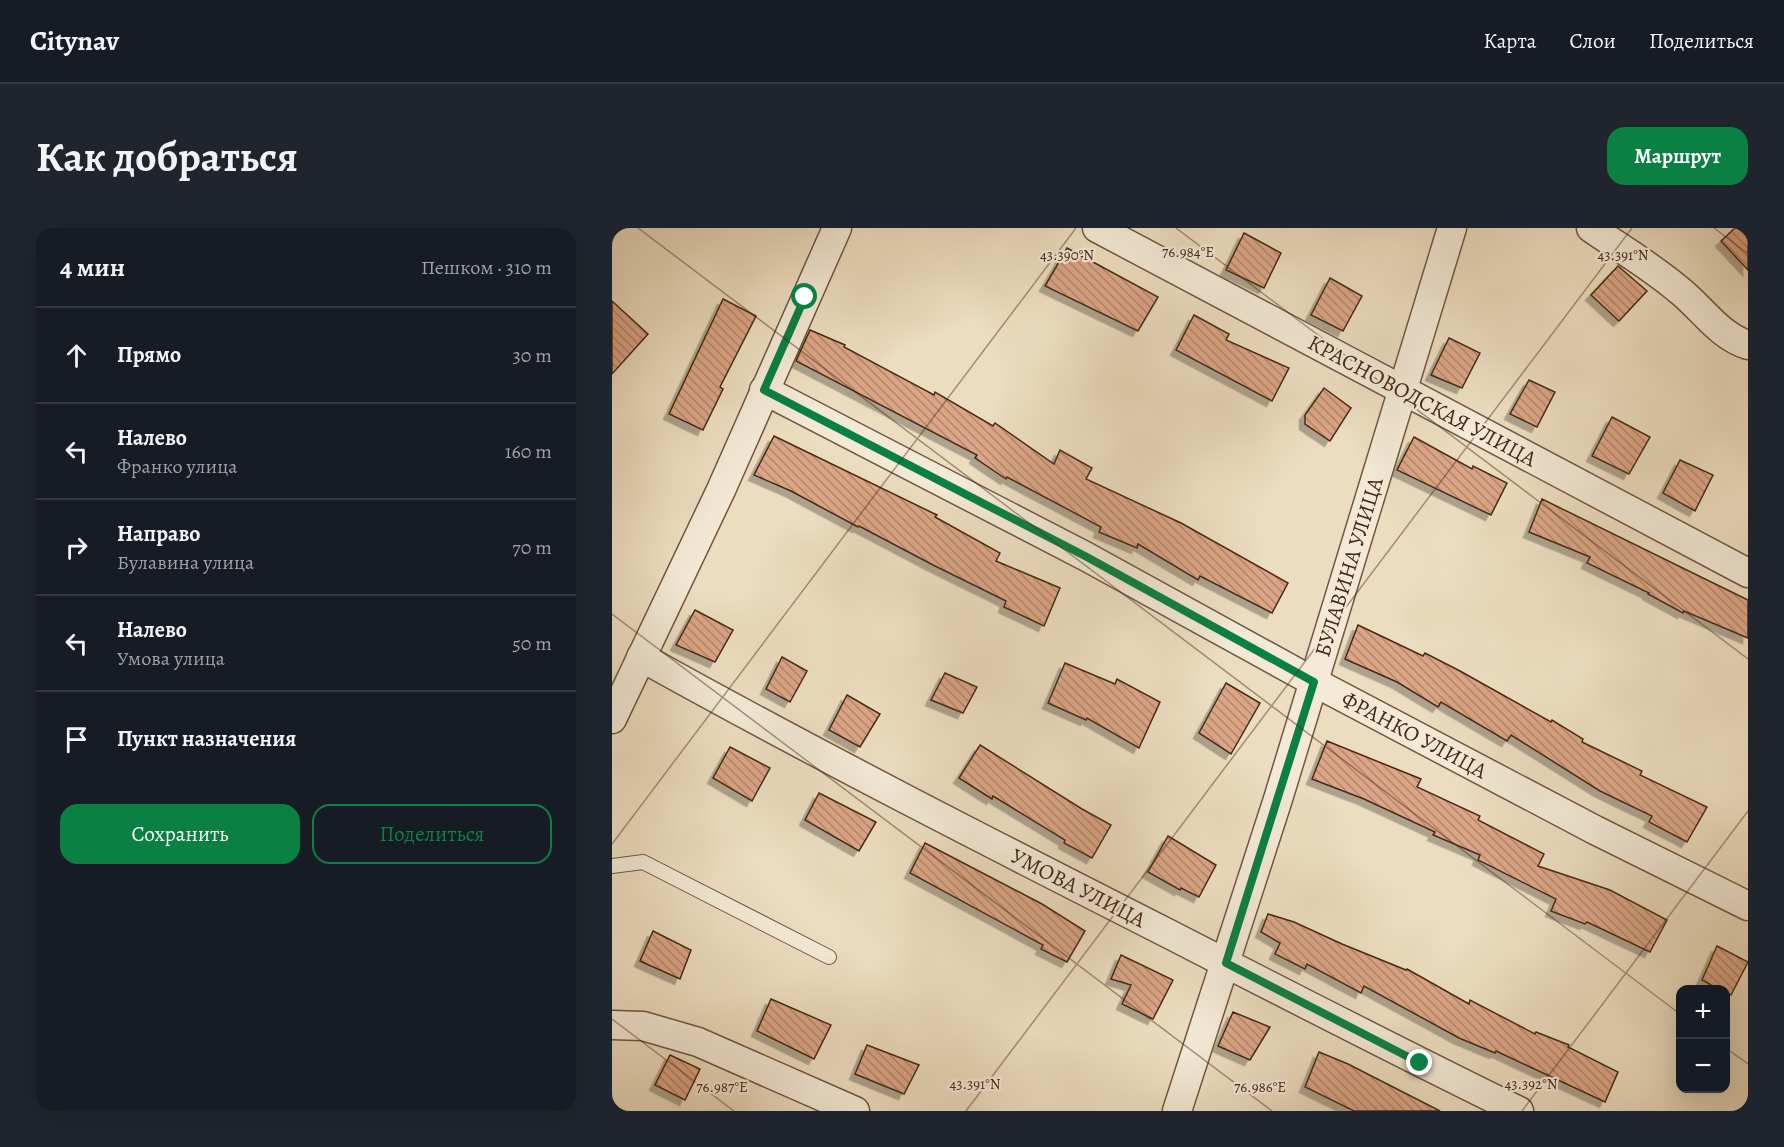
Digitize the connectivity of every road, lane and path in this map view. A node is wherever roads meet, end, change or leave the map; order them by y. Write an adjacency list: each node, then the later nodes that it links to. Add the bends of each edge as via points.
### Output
1 (837, 228): 6 (street)
2 (1097, 228): 7 (street, КРАСНОВОДСКАЯ УЛИЦА)
3 (1452, 228): 7 (street, БУЛАВИНА УЛИЦА)
4 (1591, 228): 5 (street, via 1680,290 1718,328)
5 (1748, 345)
6 (764, 390): 9 (street); 10 (street, ФРАНКО УЛИЦА, via 1085,556)
7 (1402, 391): 8 (street, КРАСНОВОДСКАЯ УЛИЦА); 10 (street, БУЛАВИНА УЛИЦА)
8 (1748, 573)
9 (641, 657): 11 (street); 15 (street, УМОВА УЛИЦА, via 944,820)
10 (1314, 682): 13 (street, ФРАНКО УЛИЦА); 15 (street, БУЛАВИНА УЛИЦА)
11 (612, 719)
12 (612, 866): 14 (lane, via 643,862)
13 (1748, 906)
14 (829, 957)
15 (1226, 963): 18 (street, БУЛАВИНА УЛИЦА); 19 (street, УМОВА УЛИЦА)
16 (612, 1025): 17 (street, via 643,1026 698,1042)
17 (855, 1111)
18 (1177, 1111)
19 (1519, 1111)

